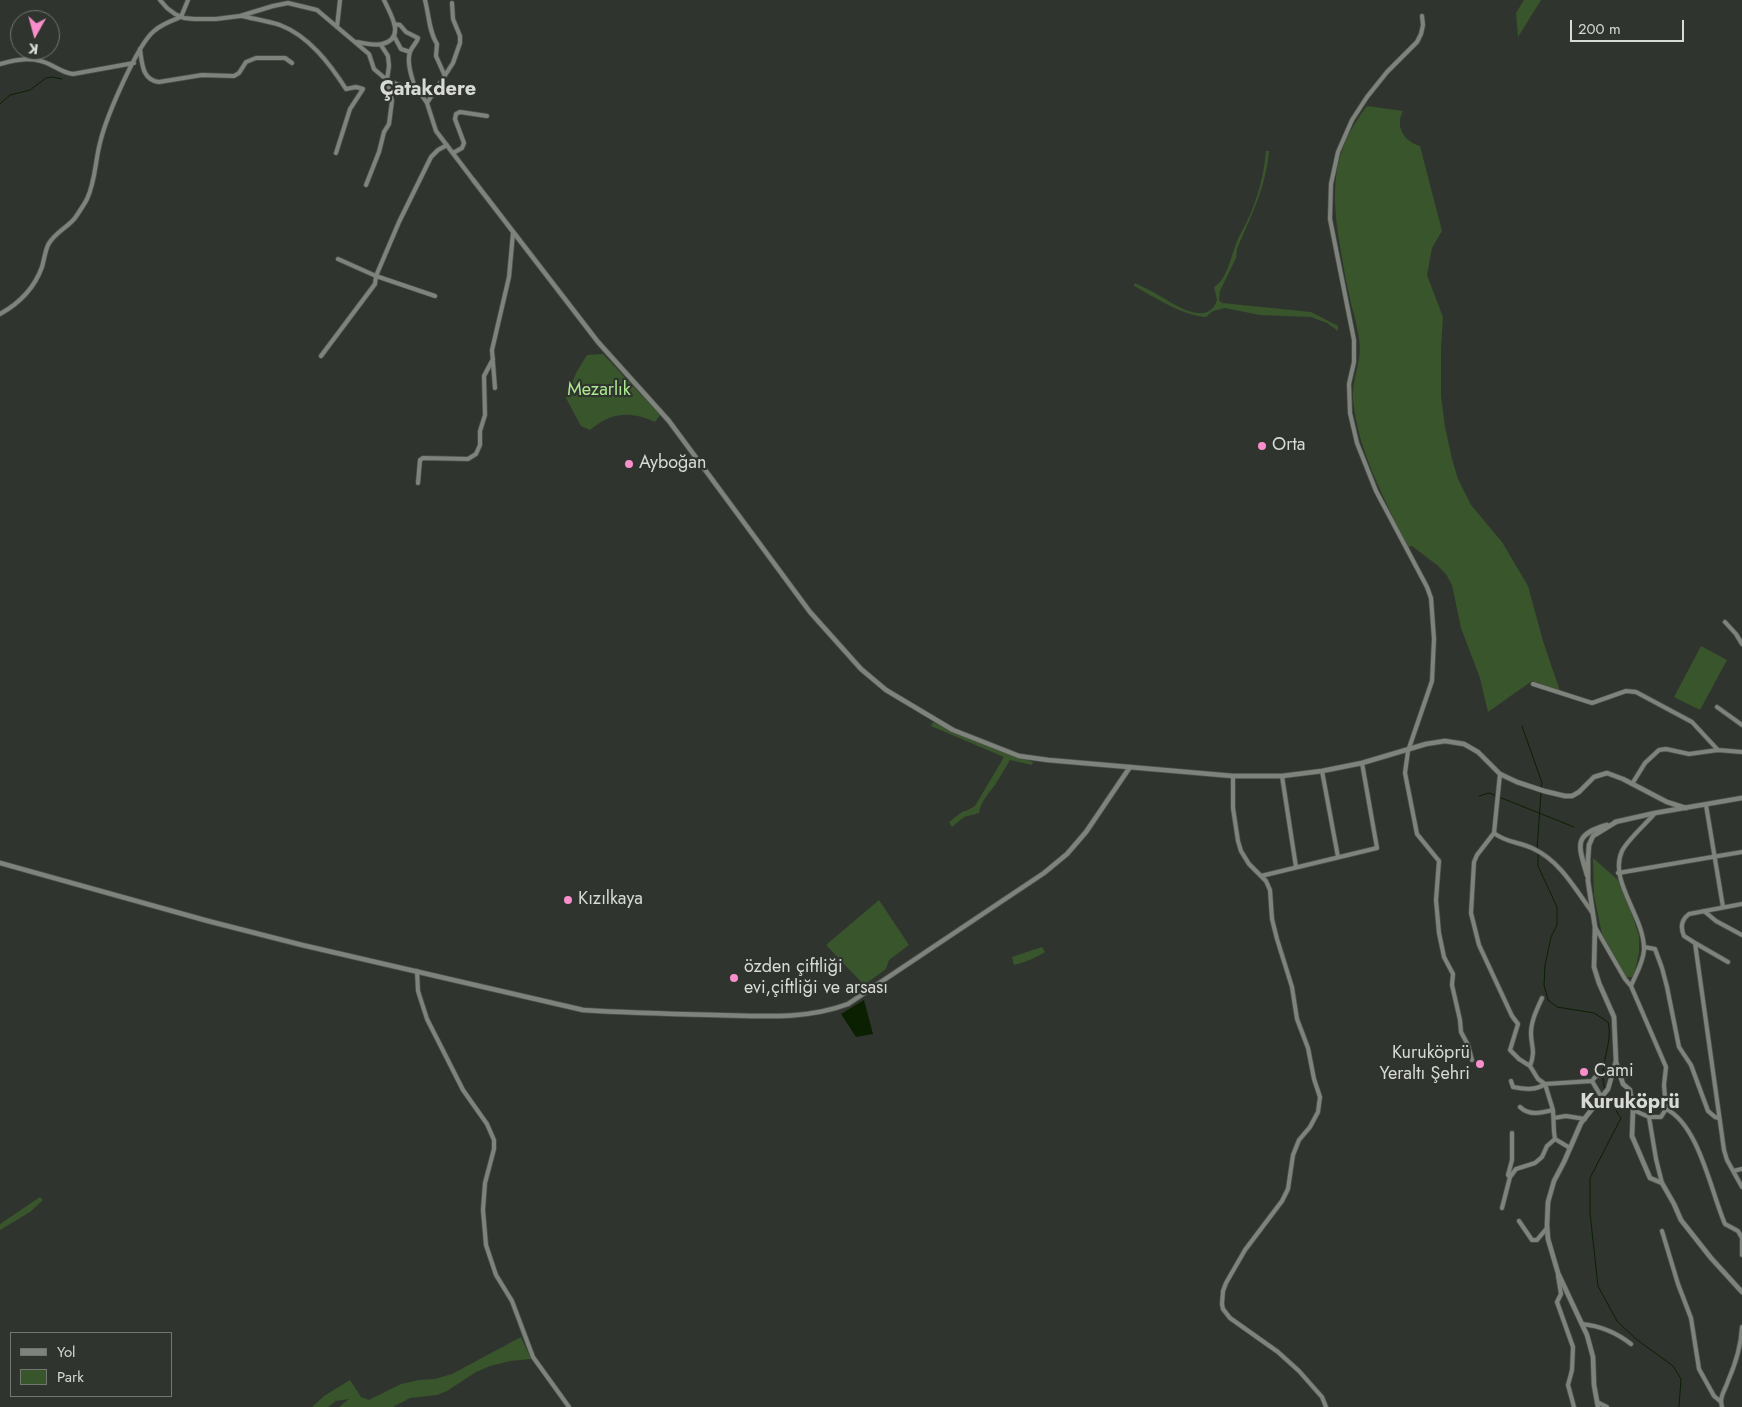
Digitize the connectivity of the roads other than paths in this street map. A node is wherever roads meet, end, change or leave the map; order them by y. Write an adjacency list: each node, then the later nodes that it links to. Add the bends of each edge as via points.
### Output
1 (160, 0): 9 (street)
2 (188, 0): 9 (street)
3 (340, 0): 11 (street)
4 (384, 0): 10 (street)
5 (425, 0): 20 (street, via 432,36 437,44 436,56)
6 (452, 3): 20 (street, via 460,43)
7 (240, 16): 9 (street, via 216,19); 11 (street, via 288,3 318,10); 26 (street, via 280,25 301,36 325,59 346,89 363,89 350,109)
8 (1422, 16): 45 (street, via 1423,25 1417,42 1387,72 1352,120 1338,152 1331,184 1330,219 1354,340 1349,384 1350,413 1357,444 1369,475 1431,598 1434,639 1432,681)
9 (181, 17): 15 (street, via 154,31)
10 (394, 24): 12 (street); 16 (street, via 418,38)
11 (337, 27): 13 (street)
12 (394, 36): 14 (street); 16 (street, via 401,49)
13 (357, 42): 14 (street); 21 (street, via 369,54 374,69)
14 (380, 45): 21 (street, via 388,56)
15 (140, 50): 17 (street); 19 (street, via 143,68 154,82 202,75 234,76 246,62 256,58 285,58)
16 (410, 52): 22 (street)
17 (134, 62): 18 (street, via 73,74 23,58); 34 (street, via 101,139 87,198 74,218 49,243 33,285 22,299)
18 (0, 64)
19 (292, 64)
20 (444, 74): 23 (street)
21 (388, 80): 22 (street); 29 (street, via 392,101 388,124)
22 (416, 92): 23 (street)
23 (428, 103): 25 (street, via 436,131)
24 (487, 116): 27 (street, via 456,114 464,143)
25 (447, 146): 27 (street); 32 (street, via 430,157)
26 (336, 153)
27 (453, 153): 28 (street)
28 (474, 181): 30 (street)
29 (366, 185)
30 (513, 233): 36 (street, via 509,276 492,350); 48 (street, via 598,342 669,421 810,612 861,669 886,690 953,730 1019,756)
31 (338, 259): 32 (street)
32 (376, 276): 33 (street); 35 (street, via 375,284)
33 (435, 296)
34 (0, 314)
35 (321, 356)
36 (493, 359): 37 (street); 38 (street, via 484,376 485,415 476,454 468,459 423,458 420,460)
37 (495, 388)
38 (418, 483)
39 (1725, 622): 40 (street)
40 (1742, 644)
41 (1533, 684): 44 (street, via 1592,703 1626,691 1636,692 1692,722)
42 (1717, 707): 43 (street)
43 (1742, 725)
44 (1718, 750): 46 (street); 53 (street, via 1690,754 1659,750 1645,763)
45 (1408, 751): 47 (street); 50 (street, via 1445,741 1464,744 1478,752); 80 (street, via 1404,773 1417,834 1439,861 1436,900 1439,933 1444,957 1453,974 1461,1032)
46 (1742, 752)
47 (1362, 763): 49 (street); 61 (street, via 1377,848)
48 (1130, 768): 51 (street); 77 (street, via 1086,832 1044,873 848,1004 830,1011 765,1016 583,1010)
49 (1322, 771): 52 (street); 61 (street)
50 (1500, 774): 53 (street, via 1564,796 1579,792 1602,773); 59 (street)
51 (1233, 776): 52 (street); 66 (street, via 1233,808 1241,852)
52 (1282, 776): 64 (street)
53 (1632, 784): 56 (street)
54 (1742, 798): 55 (street)
55 (1706, 805): 56 (street); 62 (street)
56 (1686, 808): 57 (street)
57 (1655, 813): 58 (street); 65 (street, via 1623,849)
58 (1616, 822): 67 (street, via 1590,840); 67 (street, via 1588,832 1581,841 1580,851)
59 (1494, 833): 71 (street, via 1502,840 1543,854 1565,872); 82 (street, via 1474,862 1471,914 1479,945 1518,1024 1510,1050)
60 (1742, 852): 62 (street)
61 (1338, 857): 64 (street)
62 (1714, 857): 65 (street); 69 (street)
63 (0, 863): 77 (street, via 208,921)
64 (1296, 867): 66 (street)
65 (1618, 873): 75 (street)
66 (1261, 876): 119 (street, via 1270,890 1276,939 1292,987 1297,1019 1308,1048 1320,1105 1293,1155 1288,1189 1244,1250 1226,1283 1222,1304 1230,1318 1278,1352 1298,1371 1322,1397)
67 (1588, 881): 71 (street)
68 (1742, 904): 69 (street)
69 (1723, 907): 70 (street)
70 (1703, 911): 73 (street); 74 (street, via 1689,914 1681,925 1684,936)
71 (1592, 912): 72 (street)
72 (1595, 927): 78 (street); 81 (street, via 1594,967 1614,1017)
73 (1742, 935)
74 (1695, 943): 76 (street); 94 (street)
75 (1644, 947): 78 (street, via 1643,960); 94 (street, via 1655,949 1667,987 1679,1047 1691,1065 1708,1112)
76 (1728, 962)
77 (416, 971): 118 (street, via 418,991 427,1019 463,1090 494,1140 483,1210 486,1246 496,1275 512,1301 533,1357)
78 (1631, 986): 89 (street, via 1666,1068)
79 (1542, 998): 82 (street, via 1534,1017 1531,1035 1534,1049)
80 (1472, 1060)
81 (1616, 1061): 83 (street); 91 (street, via 1623,1084 1630,1090)
82 (1530, 1066): 86 (street)
83 (1609, 1074): 85 (street, via 1596,1076); 87 (street, via 1608,1089)
84 (1511, 1081): 86 (street, via 1514,1088 1532,1089)
85 (1592, 1081): 86 (street); 87 (street)
86 (1545, 1084): 90 (street)
87 (1602, 1098): 95 (street)
88 (1520, 1107): 90 (street, via 1525,1112)
89 (1666, 1109): 92 (street, via 1661,1118); 108 (street, via 1690,1133 1725,1224 1738,1231)
90 (1554, 1110): 93 (street)
91 (1633, 1110): 92 (street); 102 (street, via 1632,1136 1650,1178)
92 (1649, 1117): 102 (street)
93 (1554, 1118): 95 (street); 97 (street)
94 (1720, 1118): 100 (street, via 1724,1150)
95 (1585, 1119): 98 (street)
96 (1512, 1133): 101 (street)
97 (1555, 1138): 98 (street); 101 (street, via 1546,1146 1542,1157 1535,1163 1516,1169)
98 (1570, 1148): 106 (street, via 1554,1181 1548,1202)
99 (1742, 1168): 100 (street)
100 (1733, 1170): 103 (street)
101 (1510, 1177): 104 (street)
102 (1662, 1183): 111 (street, via 1681,1220)
103 (1742, 1187)
104 (1502, 1208)
105 (1520, 1221): 106 (street, via 1532,1240 1537,1240)
106 (1547, 1228): 110 (street)
107 (1662, 1231): 116 (street, via 1691,1318 1699,1369)
108 (1742, 1239): 109 (street)
109 (1742, 1255)
110 (1558, 1273): 113 (street); 120 (street, via 1561,1294 1557,1302 1573,1347 1568,1385)
111 (1741, 1290): 112 (street)
112 (1742, 1297)
113 (1582, 1324): 115 (street, via 1595,1325 1620,1335); 117 (street, via 1592,1357)
114 (1742, 1327): 116 (street, via 1733,1367)
115 (1632, 1344)
116 (1720, 1401): 122 (street)
117 (1598, 1404): 121 (street)
118 (569, 1407)
119 (1326, 1407)
120 (1574, 1407)
121 (1607, 1407)
122 (1722, 1407)

